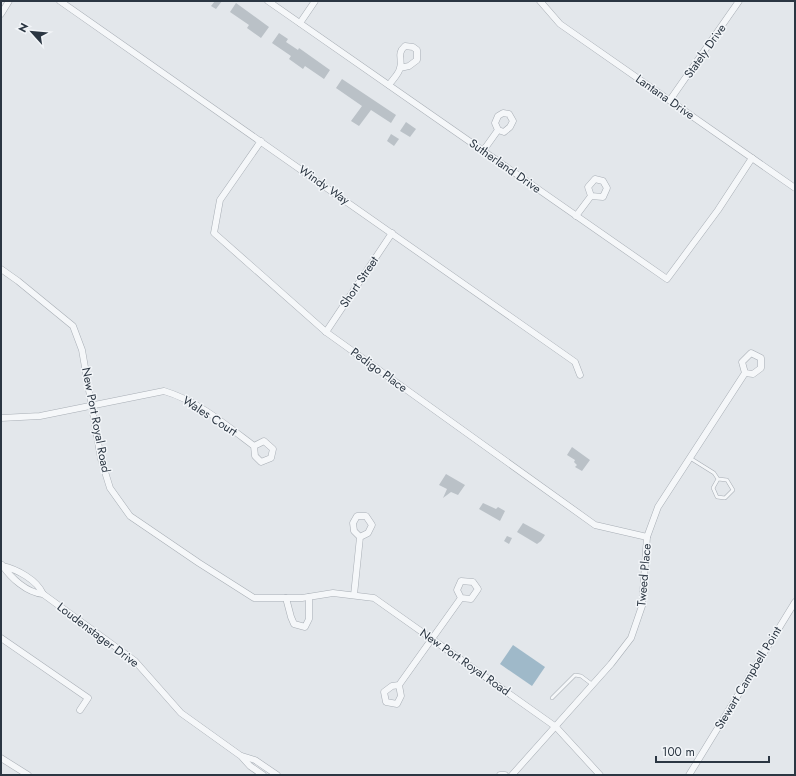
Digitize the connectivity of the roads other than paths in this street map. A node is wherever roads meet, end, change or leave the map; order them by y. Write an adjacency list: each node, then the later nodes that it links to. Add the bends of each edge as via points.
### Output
1 (9, 1): 7 (street)
2 (60, 1): 13 (street, Windy Way)
3 (268, 1): 8 (street, Sutherland Drive)
4 (315, 1): 8 (street)
5 (540, 1): 11 (street, Lantana Drive, via 560,24)
6 (739, 1): 11 (street, Stately Drive)
7 (1, 14)
8 (300, 23): 10 (street, Sutherland Drive)
9 (400, 68): 10 (street)
10 (389, 85): 14 (street, Sutherland Drive)
11 (670, 100): 15 (street, Lantana Drive)
12 (498, 130): 14 (street)
13 (261, 141): 19 (street, Windy Way); 21 (street, Pedigo Place, via 220,200 214,233)
14 (483, 151): 18 (street, Sutherland Drive)
15 (752, 158): 16 (street, Lantana Drive); 18 (street, Sutherland Drive, via 722,204 666,279)
16 (795, 188)
17 (591, 196): 18 (street)
18 (576, 216)
19 (392, 233): 21 (street, Short Street); 23 (street, Windy Way, via 575,362)
20 (1, 270): 24 (street, New Port Royal Road, via 72,326 82,350)
21 (326, 332): 30 (street, Pedigo Place, via 594,525)
22 (745, 374): 27 (street, Tweed Place)
23 (580, 375)
24 (92, 405): 25 (street, Wales Court, via 40,416); 26 (street, Wales Court, via 164,392 180,396 200,407); 34 (street, New Port Royal Road, via 101,459 110,488 130,516 254,598)
25 (1, 418)
26 (254, 446)
27 (690, 458): 28 (lane, via 714,473); 30 (street, Tweed Place, via 658,507)
28 (718, 479): 28 (lane, via 713,488 717,496 726,498 733,490 727,480)
29 (360, 537): 32 (street)
30 (647, 537): 40 (street, Tweed Place, via 642,606 631,638)
31 (2, 565): 44 (street, Loudenstager Drive, via 12,568 40,587 43,594 135,661 181,713)
32 (354, 595): 33 (street, New Port Royal Road, via 333,593); 38 (street, New Port Royal Road, via 374,598)
33 (309, 597): 34 (street, New Port Royal Road); 34 (street, via 309,619 305,627 294,624)
34 (286, 598)
35 (461, 598): 38 (street)
36 (795, 602): 53 (street, Stewart Campbell Point)
37 (1, 638): 42 (street, via 88,698)
38 (431, 638): 39 (street); 43 (street, New Port Royal Road)
39 (399, 685)
40 (593, 685): 41 (lane, via 581,676 575,675); 43 (street, Tweed Place)
41 (552, 698)
42 (80, 710)
43 (556, 727): 51 (street, Tweed Place); 52 (street, New Port Royal Road)
44 (242, 756): 47 (street, Loudenstager Drive, via 250,766); 48 (street, Loudenstager Drive, via 255,760)
45 (1, 758): 46 (street)
46 (28, 775)
47 (263, 775)
48 (277, 775)
49 (500, 775): 50 (street)
50 (505, 775)
51 (512, 775)
52 (600, 775)
53 (689, 775)

